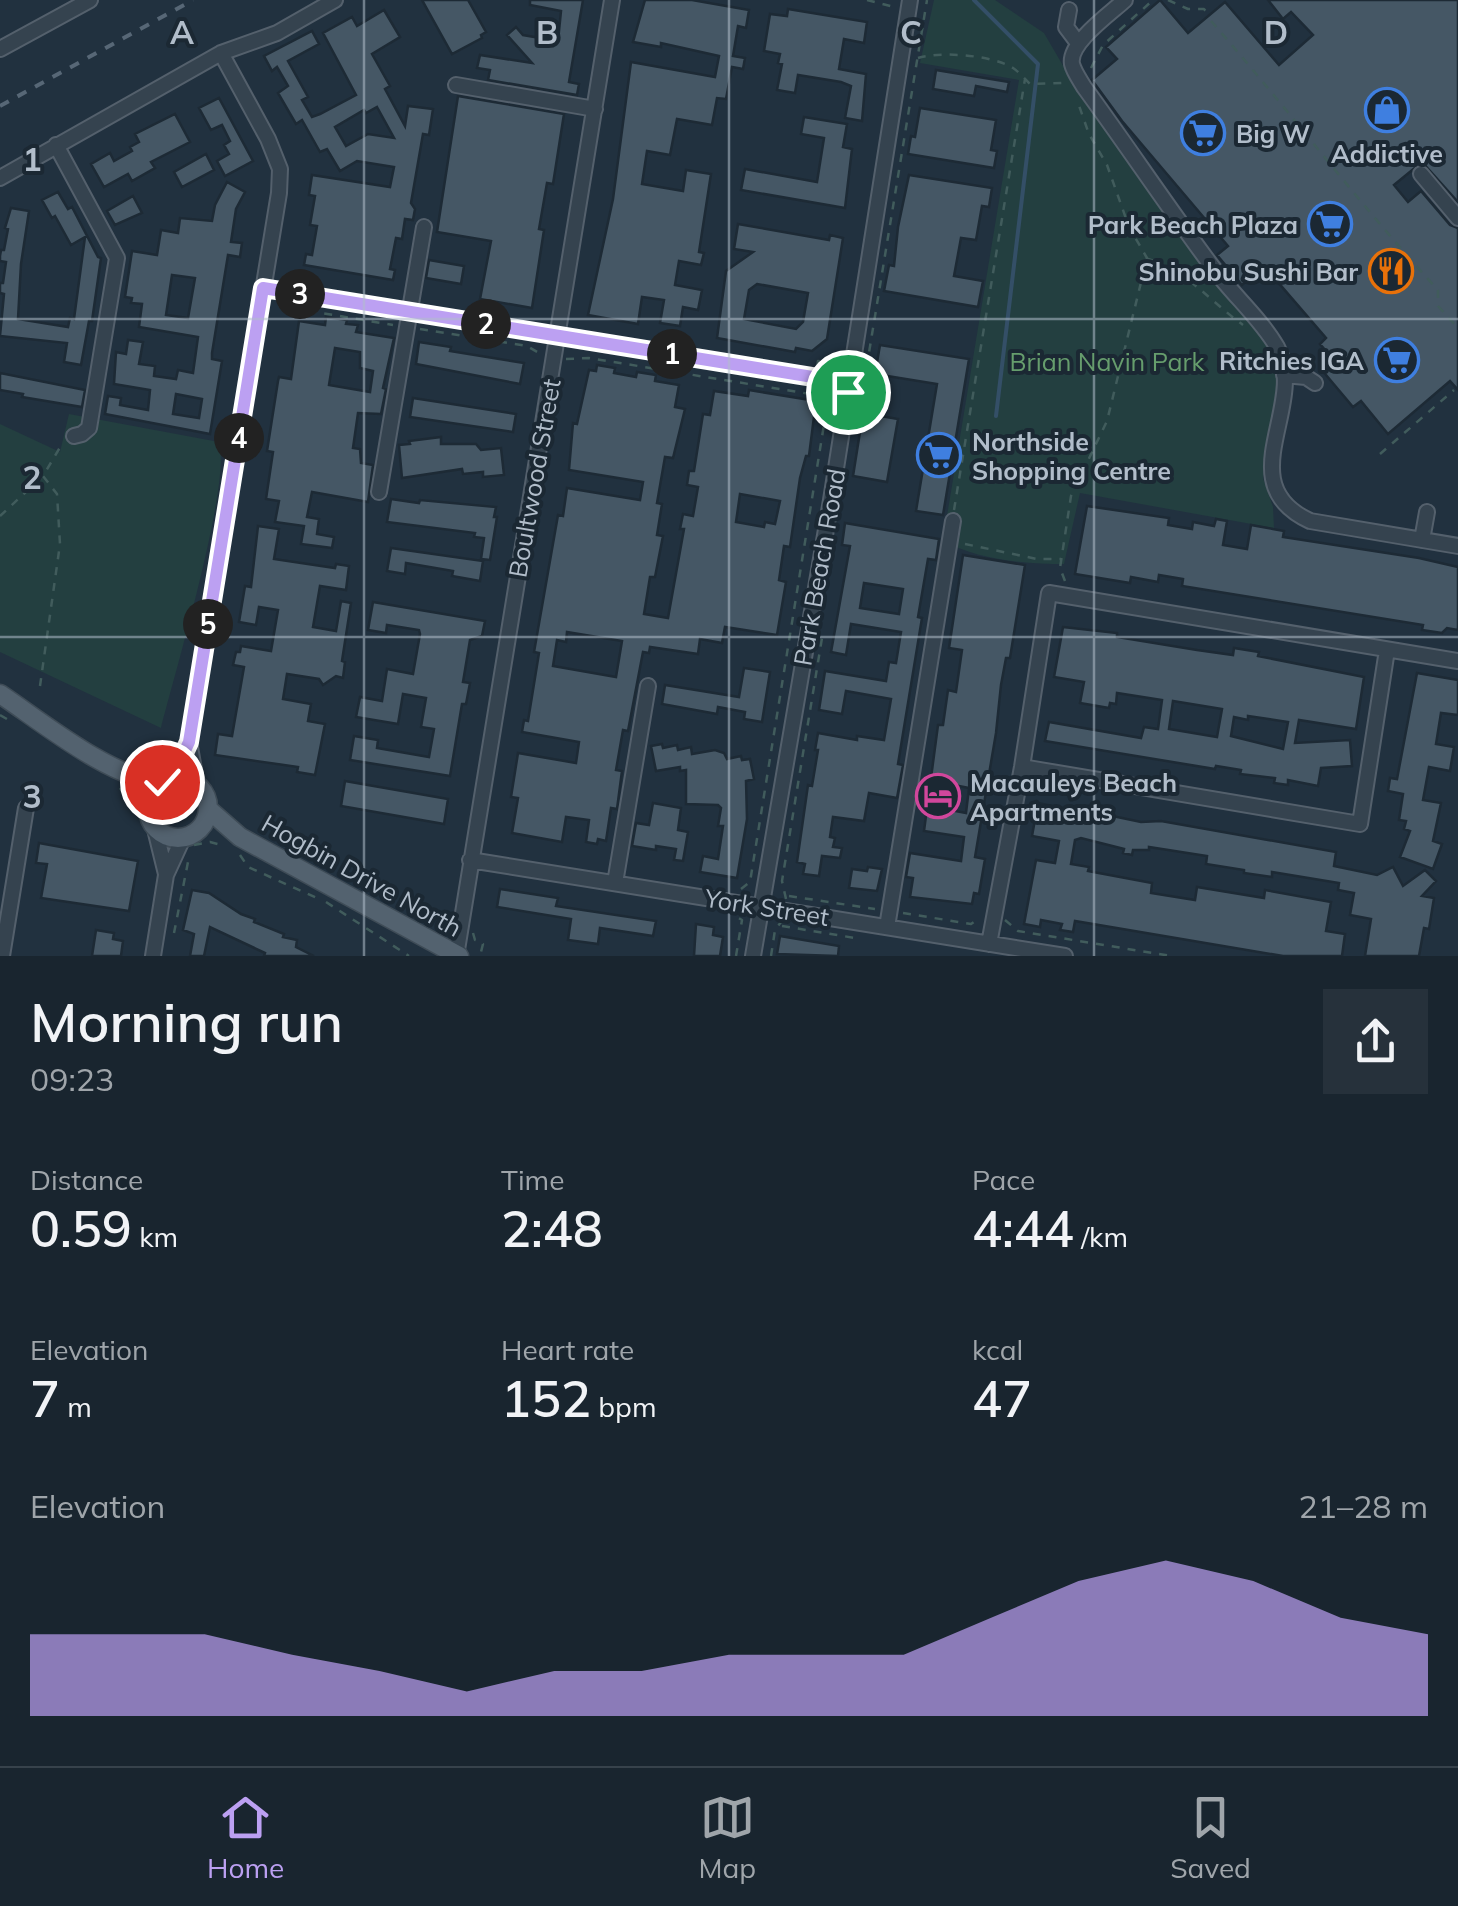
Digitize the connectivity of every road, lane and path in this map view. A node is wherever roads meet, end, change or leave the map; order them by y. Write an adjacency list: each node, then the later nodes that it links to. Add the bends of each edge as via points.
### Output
1 (90, 0): 13 (street)
2 (335, 0): 14 (street)
3 (612, 0): 21 (street, Boultwood Street)
4 (867, 0): 8 (path)
5 (1126, 0): 12 (street)
6 (1152, 0): 16 (path, via 1103,45)
7 (1168, 0): 10 (path)
8 (904, 4): 40 (street, Park Beach Road)
9 (1069, 10): 12 (street, via 1066,27)
10 (1209, 15)
11 (1211, 21): 33 (path, via 1438,290 1438,306)
12 (1078, 43): 39 (street, via 1072,63 1084,86 1276,347)
13 (0, 49)
14 (221, 53): 22 (street); 28 (street, via 280,169)
15 (916, 58): 17 (path, via 987,60 1011,66)
16 (1086, 77)
17 (1024, 79): 18 (path); 49 (path)
18 (1070, 83)
19 (456, 86): 21 (street)
20 (1077, 100): 27 (path)
21 (594, 109): 34 (street, Boultwood Street)
22 (56, 145): 24 (street); 43 (street, via 117,258 89,428)
23 (1421, 174): 25 (street)
24 (0, 178)
25 (1458, 218)
26 (424, 227): 30 (street)
27 (1147, 258): 32 (path, via 1191,280); 53 (path, via 1107,421 1071,496)
28 (263, 288): 30 (street); 62 (street)
29 (281, 301): 31 (path, via 280,306)
30 (411, 320): 34 (street); 35 (path, via 527,346); 46 (street)
31 (403, 326)
32 (1246, 327)
33 (1458, 328)
34 (559, 335): 40 (street); 74 (street, Boultwood Street)
35 (543, 356)
36 (845, 356): 38 (path, via 818,361)
37 (561, 359): 77 (path, via 812,392 830,406 750,882)
38 (817, 368)
39 (1284, 375): 41 (street); 50 (street, via 1272,474 1288,509 1310,521)
40 (850, 383): 80 (street, Park Beach Road)
41 (1315, 383)
42 (1454, 390): 44 (path)
43 (74, 436): 45 (path)
44 (1380, 454)
45 (43, 476): 48 (path); 57 (path, via 57,494 60,544)
46 (380, 492)
47 (1427, 512): 50 (street)
48 (0, 516)
49 (952, 521): 86 (street)
50 (1422, 540): 52 (street)
51 (956, 542): 53 (path)
52 (1458, 546)
53 (1061, 559): 54 (path)
54 (1072, 586)
55 (1387, 650): 56 (street); 64 (street, via 1049,594); 64 (street, via 1360,824)
56 (1458, 662)
57 (40, 686)
58 (648, 686): 76 (street)
59 (0, 694): 65 (main road)
60 (0, 715): 61 (path)
61 (23, 729)
62 (189, 742): 66 (street); 67 (street)
63 (804, 748): 78 (path, via 781,888)
64 (1022, 767): 89 (street)
65 (111, 773): 66 (main road); 68 (main road); 68 (path)
66 (167, 780): 67 (main road); 68 (main road)
67 (197, 786): 70 (main road)
68 (139, 802): 71 (path); 71 (main road)
69 (26, 808): 90 (street)
70 (208, 810): 72 (main road, Hogbin Drive North); 73 (main road)
71 (150, 827): 73 (main road); 75 (street)
72 (240, 837): 73 (main road, Hogbin Drive North); 93 (main road, Hogbin Drive North)
73 (198, 841): 75 (street); 87 (path); 92 (path, via 232,848 248,867 323,900)
74 (470, 860): 76 (street, York Street); 93 (street, Boultwood Street)
75 (166, 875): 91 (street)
76 (615, 883): 80 (street, York Street)
77 (740, 894)
78 (787, 895): 79 (path); 81 (path)
79 (785, 903)
80 (760, 906): 86 (street, York Street); 95 (street, Park Beach Road)
81 (887, 910)
82 (898, 912): 84 (path, via 971,924)
83 (737, 914): 94 (path, via 742,920)
84 (982, 917)
85 (1004, 920): 98 (path, via 1018,931)
86 (887, 927): 89 (street, York Street)
87 (174, 934)
88 (854, 938): 96 (path, via 781,924)
89 (989, 944): 97 (street, York Street)
90 (2, 956)
91 (153, 956)
92 (409, 956)
93 (457, 956)
94 (736, 956)
95 (753, 956)
96 (770, 956)
97 (1064, 956)
98 (1171, 956)

